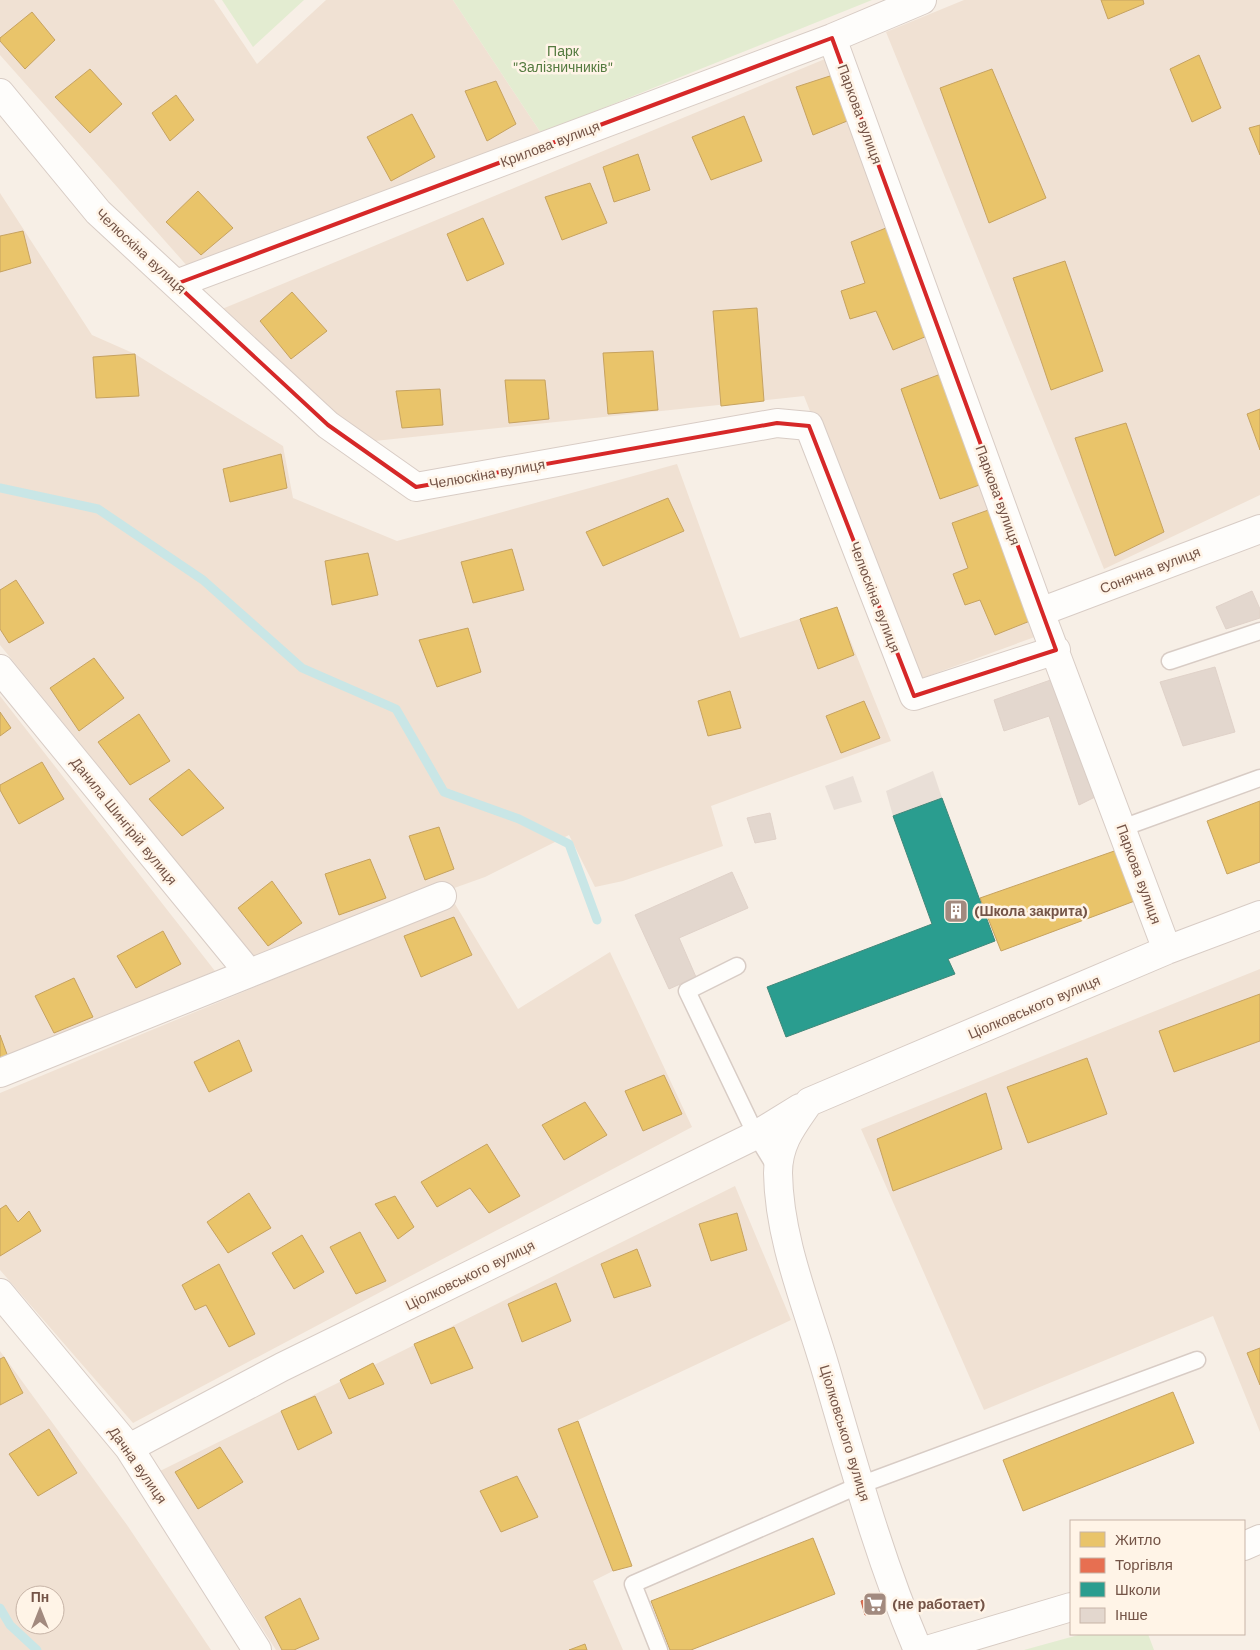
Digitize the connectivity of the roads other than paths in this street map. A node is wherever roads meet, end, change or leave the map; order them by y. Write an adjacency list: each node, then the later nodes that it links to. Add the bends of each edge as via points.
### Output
1 (922, 0): 2 (street, Крилова вулиця)
2 (832, 38): 4 (street, Крилова вулиця); 6 (street, Паркова вулиця)
3 (0, 93): 4 (street, Челюскіна вулиця, via 98,212)
4 (176, 284): 8 (street, Челюскіна вулиця, via 328,425 416,487 777,423 809,426 914,696)
5 (1260, 529): 6 (street, Сонячна вулиця)
6 (1040, 612): 8 (street, Паркова вулиця)
7 (1260, 632): 9 (lane)
8 (1056, 650): 12 (street, Паркова вулиця)
9 (1170, 661)
10 (0, 669): 17 (street, Данила Шингірій вулиця)
11 (1260, 778): 12 (lane)
12 (1122, 828): 15 (street, Паркова вулиця)
13 (442, 896): 17 (street)
14 (1260, 915): 15 (street, Ціолковського вулиця)
15 (1168, 950): 19 (street, Ціолковського вулиця)
16 (738, 966): 20 (lane, via 687,991)
17 (249, 973): 18 (street)
18 (0, 1072)
19 (810, 1102): 20 (street, Ціолковського вулиця); 21 (street, Ціолковського вулиця, via 784,1137)
20 (756, 1135): 21 (lane); 24 (street, Ціолковського вулиця, via 291,1362)
21 (778, 1171): 25 (street, Ціолковського вулиця, via 782,1226)
22 (0, 1293): 24 (street, Дачна вулиця)
23 (1197, 1360): 25 (lane)
24 (129, 1448): 29 (street, Дачна вулиця)
25 (860, 1485): 30 (lane, via 633,1584); 31 (street, Ціолковського вулиця, via 901,1610)
26 (1260, 1539): 27 (street)
27 (1245, 1546)
28 (1070, 1607): 32 (street)
29 (257, 1650)
30 (659, 1650)
31 (918, 1650)
32 (928, 1650)

